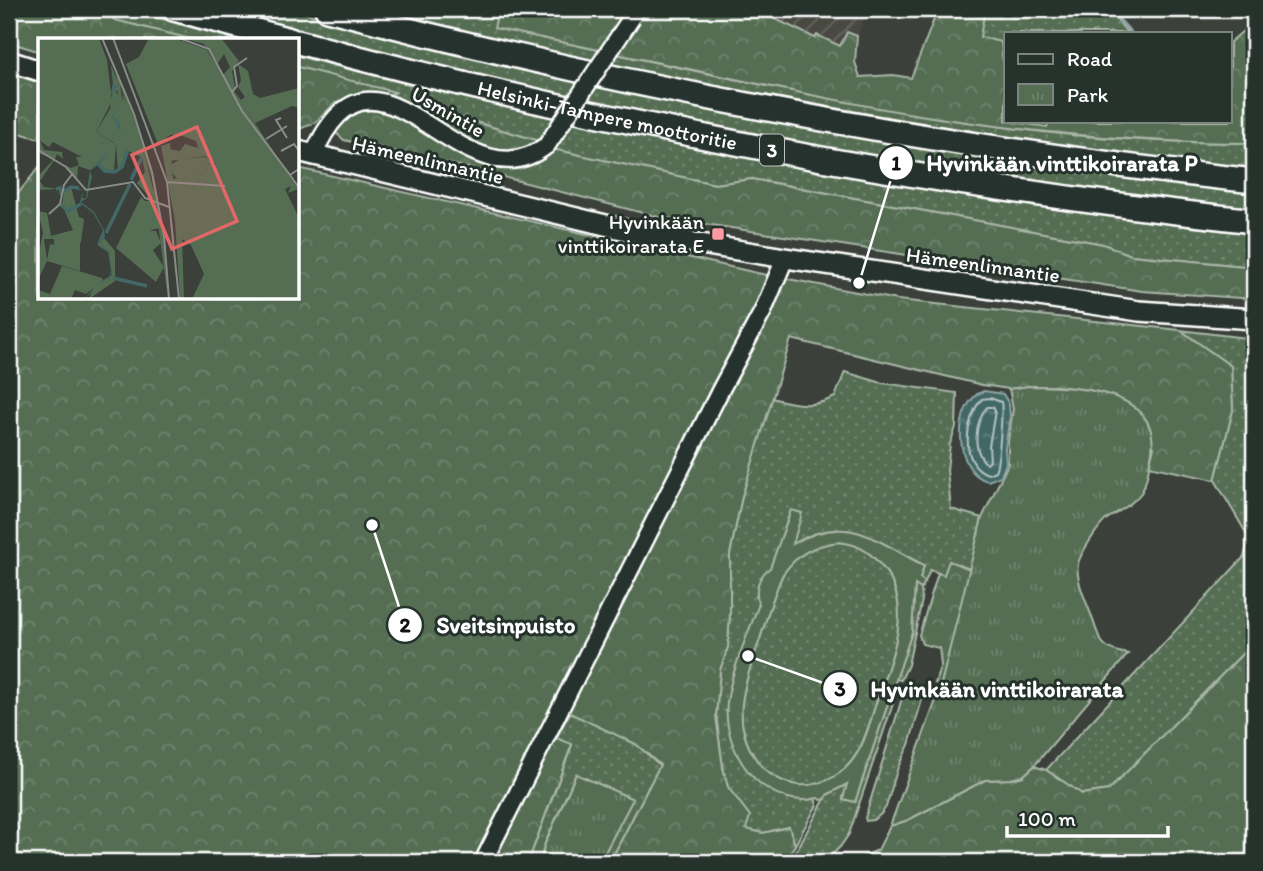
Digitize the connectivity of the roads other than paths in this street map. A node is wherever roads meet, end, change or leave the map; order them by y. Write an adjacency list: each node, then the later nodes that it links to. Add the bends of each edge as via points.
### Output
1 (174, 9): 4 (highway)
2 (327, 9): 9 (highway, Helsinki-Tampere moottoritie / 3, via 509,55 766,109 978,144)
3 (635, 13): 8 (street, Usmintie, bridge, via 539,152 514,161 491,159 464,148 396,106 360,102 340,111)
4 (283, 38)
5 (299, 42): 10 (highway, Helsinki-Tampere moottoritie / 3, via 594,114 766,149 984,187)
6 (9, 61): 7 (main road)
7 (38, 70)
8 (305, 153): 11 (main road, Hämeenlinnantie, via 647,235)
9 (1254, 181)
10 (1254, 221)
11 (785, 258): 12 (main road, Hämeenlinnantie, via 1139,311); 13 (street, via 763,311)
12 (1254, 319)
13 (483, 862)

